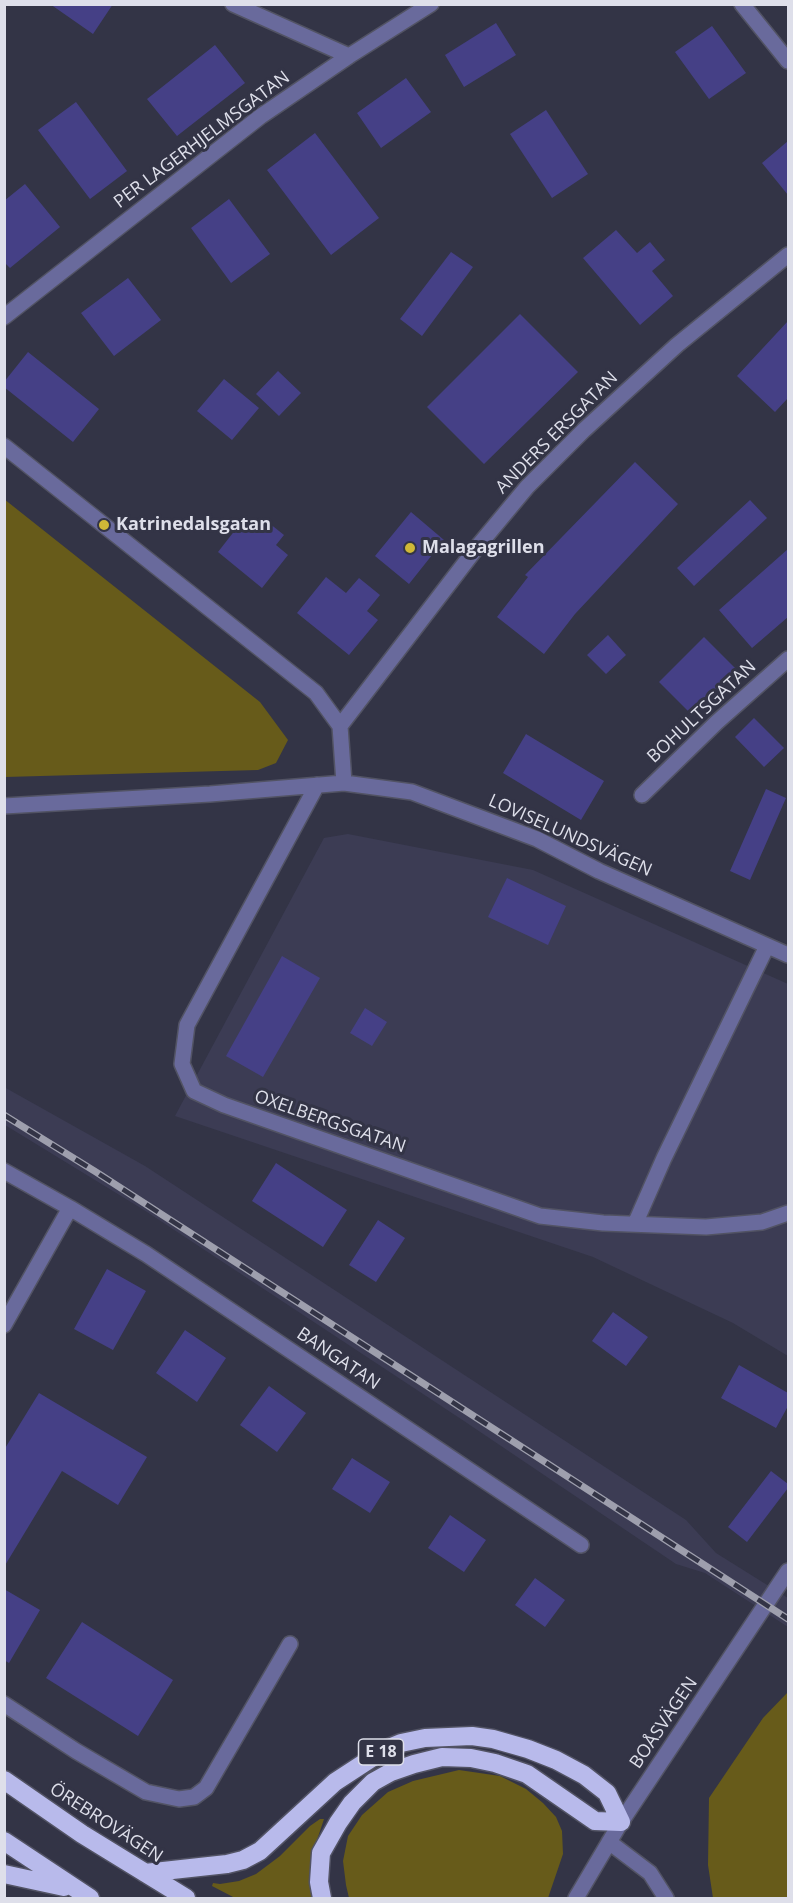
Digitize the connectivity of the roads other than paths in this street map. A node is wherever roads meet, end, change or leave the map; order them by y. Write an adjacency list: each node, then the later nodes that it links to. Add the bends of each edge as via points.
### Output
1 (233, 4): 4 (street)
2 (431, 4): 4 (street, PER LAGERHJELMSGATAN)
3 (742, 4): 5 (street)
4 (349, 56): 7 (street, PER LAGERHJELMSGATAN, via 261,116)
5 (789, 61)
6 (789, 255): 10 (street, ANDERS ERSGATAN, via 677,345 527,487)
7 (4, 317)
8 (4, 446): 10 (street, via 316,693)
9 (789, 659): 13 (street, BOHULTSGATAN)
10 (340, 726): 11 (street)
11 (344, 783): 12 (street, LOVISELUNDSVÄGEN); 15 (street, LOVISELUNDSVÄGEN, via 412,792 464,810 537,839)
12 (316, 785): 14 (street, LOVISELUNDSVÄGEN); 20 (street, OXELBERGSGATAN, via 187,1025 182,1064 194,1091 540,1216)
13 (642, 795)
14 (4, 806)
15 (766, 946): 16 (street, LOVISELUNDSVÄGEN); 20 (street)
16 (789, 955)
17 (4, 1172): 18 (street, BANGATAN)
18 (70, 1208): 21 (street); 22 (street, BANGATAN, via 146,1254)
19 (789, 1213): 20 (street, OXELBERGSGATAN, via 762,1222 706,1227)
20 (635, 1224)
21 (4, 1325)
22 (581, 1545)
23 (789, 1571): 27 (street, BOÅSVÄGEN)
24 (290, 1644): 25 (street, via 206,1788 194,1797 179,1799 146,1792)
25 (4, 1704)
26 (4, 1780): 31 (highway, ÖREBROVÄGEN)
27 (621, 1822): 29 (street, BOÅSVÄGEN); 31 (highway, E 18, via 607,1793 556,1760 493,1739 425,1738 384,1750 335,1782 260,1851 243,1860); 35 (highway, E 18, via 595,1821 527,1774 495,1763 442,1757 414,1764 374,1782 338,1822 321,1853)
28 (4, 1841): 32 (highway)
29 (609, 1842): 36 (street, BOÅSVÄGEN); 37 (street, via 650,1873)
30 (4, 1874): 32 (highway)
31 (145, 1874): 34 (highway, ÖREBROVÄGEN)
32 (75, 1889): 33 (highway)
33 (90, 1899)
34 (186, 1899)
35 (322, 1899)
36 (576, 1899)
37 (666, 1899)

